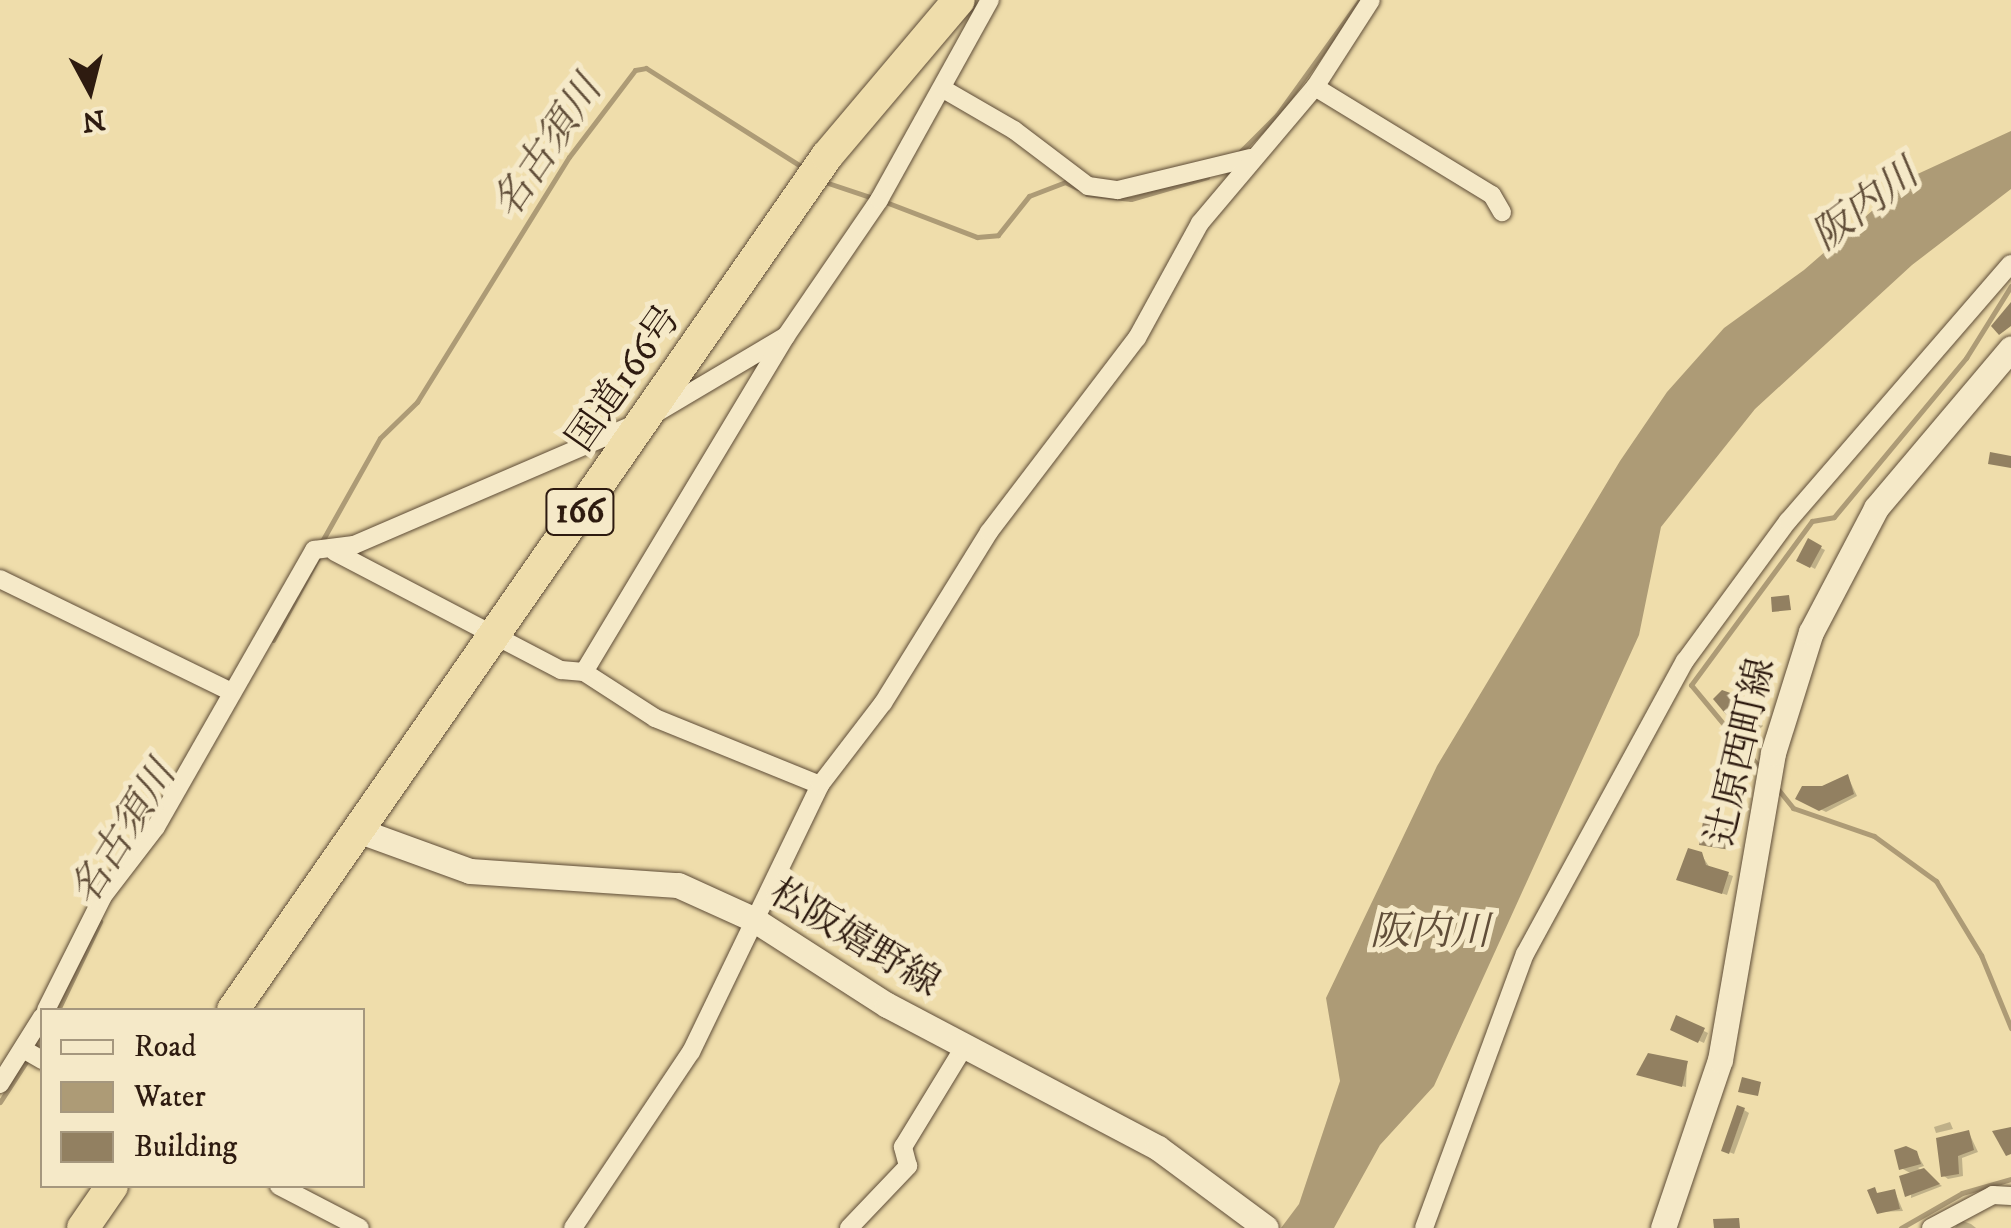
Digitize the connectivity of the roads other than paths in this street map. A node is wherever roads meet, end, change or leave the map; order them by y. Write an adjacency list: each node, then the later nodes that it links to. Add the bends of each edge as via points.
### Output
1 (958, 0): 11 (highway, 国道166号 / 166, via 827,156)
2 (990, 0): 5 (street)
3 (1371, 0): 4 (street)
4 (1315, 87): 6 (street); 7 (street, via 1492,196)
5 (945, 90): 6 (street, via 1014,130 1088,186 1118,190); 9 (street)
6 (1250, 158): 17 (street, via 1200,223 1138,338 989,532 883,703)
7 (1502, 212)
8 (2011, 264): 34 (street, via 1788,521 1685,661 1608,790 1525,954)
9 (786, 336): 11 (street); 15 (street)
10 (2011, 348): 35 (main road, 辻原西町線, via 1932,435 1855,543 1802,657 1771,764 1720,1060)
11 (648, 418): 12 (street); 14 (highway, 国道166号 / 166)
12 (328, 552): 14 (street); 16 (street)
13 (0, 579): 16 (street)
14 (491, 636): 15 (street, via 562,670); 18 (highway, 国道166号 / 166)
15 (584, 672): 17 (street, via 656,718)
16 (232, 692): 20 (street, via 156,827 103,896)
17 (820, 785): 19 (street)
18 (360, 832): 19 (main road, 松阪嬉野線, via 470,871 678,886); 21 (highway, 国道166号 / 166)
19 (752, 919): 23 (main road, 松阪嬉野線); 31 (street, via 691,1052)
20 (47, 1008)
21 (234, 1008)
22 (40, 1024): 24 (street)
23 (964, 1047): 32 (street, via 903,1147 908,1166); 33 (main road, 松阪嬉野線, via 1158,1148)
24 (32, 1054): 25 (street)
25 (0, 1084)
26 (111, 1188): 29 (highway)
27 (282, 1188): 30 (street)
28 (2011, 1196): 36 (street, via 1993,1195)
29 (83, 1228)
30 (360, 1228)
31 (572, 1228)
32 (849, 1228)
33 (1266, 1228)
34 (1424, 1228)
35 (1663, 1228)
36 (1930, 1228)

